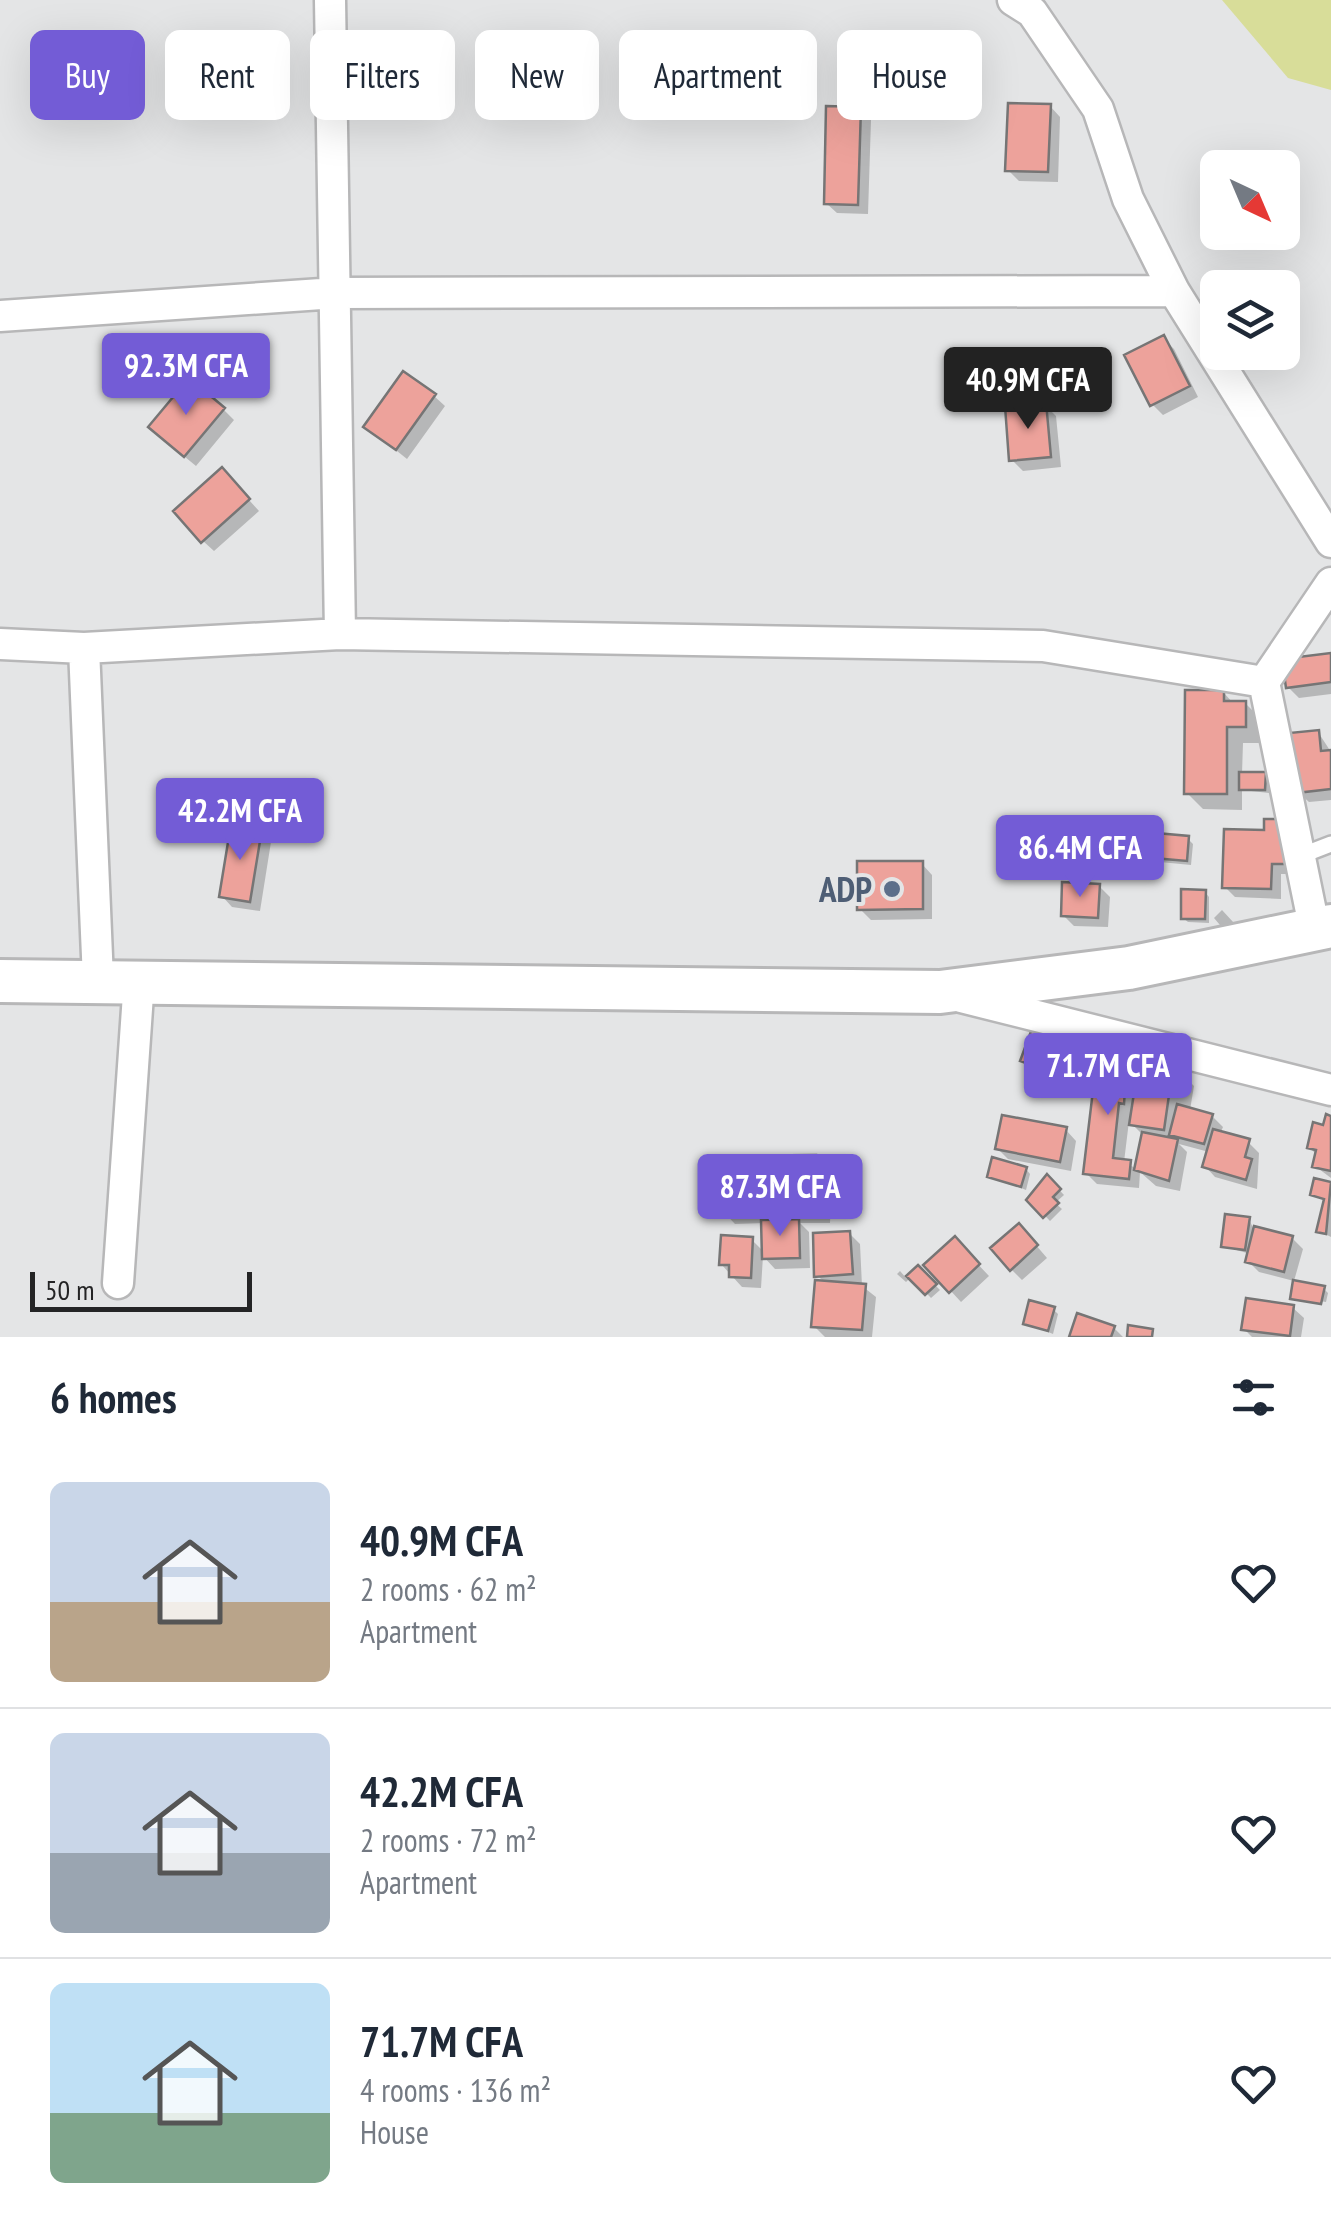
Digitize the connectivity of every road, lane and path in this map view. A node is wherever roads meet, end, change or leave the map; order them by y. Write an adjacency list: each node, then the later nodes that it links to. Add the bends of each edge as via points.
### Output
1 (330, 0): 4 (street)
2 (1013, 0): 3 (street, via 1032,12 1098,109 1128,199)
3 (1174, 290): 4 (street); 6 (street)
4 (336, 293): 5 (street); 8 (street)
5 (0, 316)
6 (1331, 542)
7 (1331, 582): 11 (street)
8 (340, 634): 10 (street); 11 (street, via 1043,646)
9 (0, 644): 10 (street)
10 (84, 648): 15 (street)
11 (1264, 682): 13 (street)
12 (1331, 844): 13 (lane)
13 (1300, 856): 14 (street)
14 (1323, 928): 17 (main road, via 1129,968)
15 (119, 980): 16 (main road); 17 (main road); 19 (street)
16 (0, 981)
17 (940, 992): 18 (street)
18 (1331, 1090)
19 (118, 1283)

